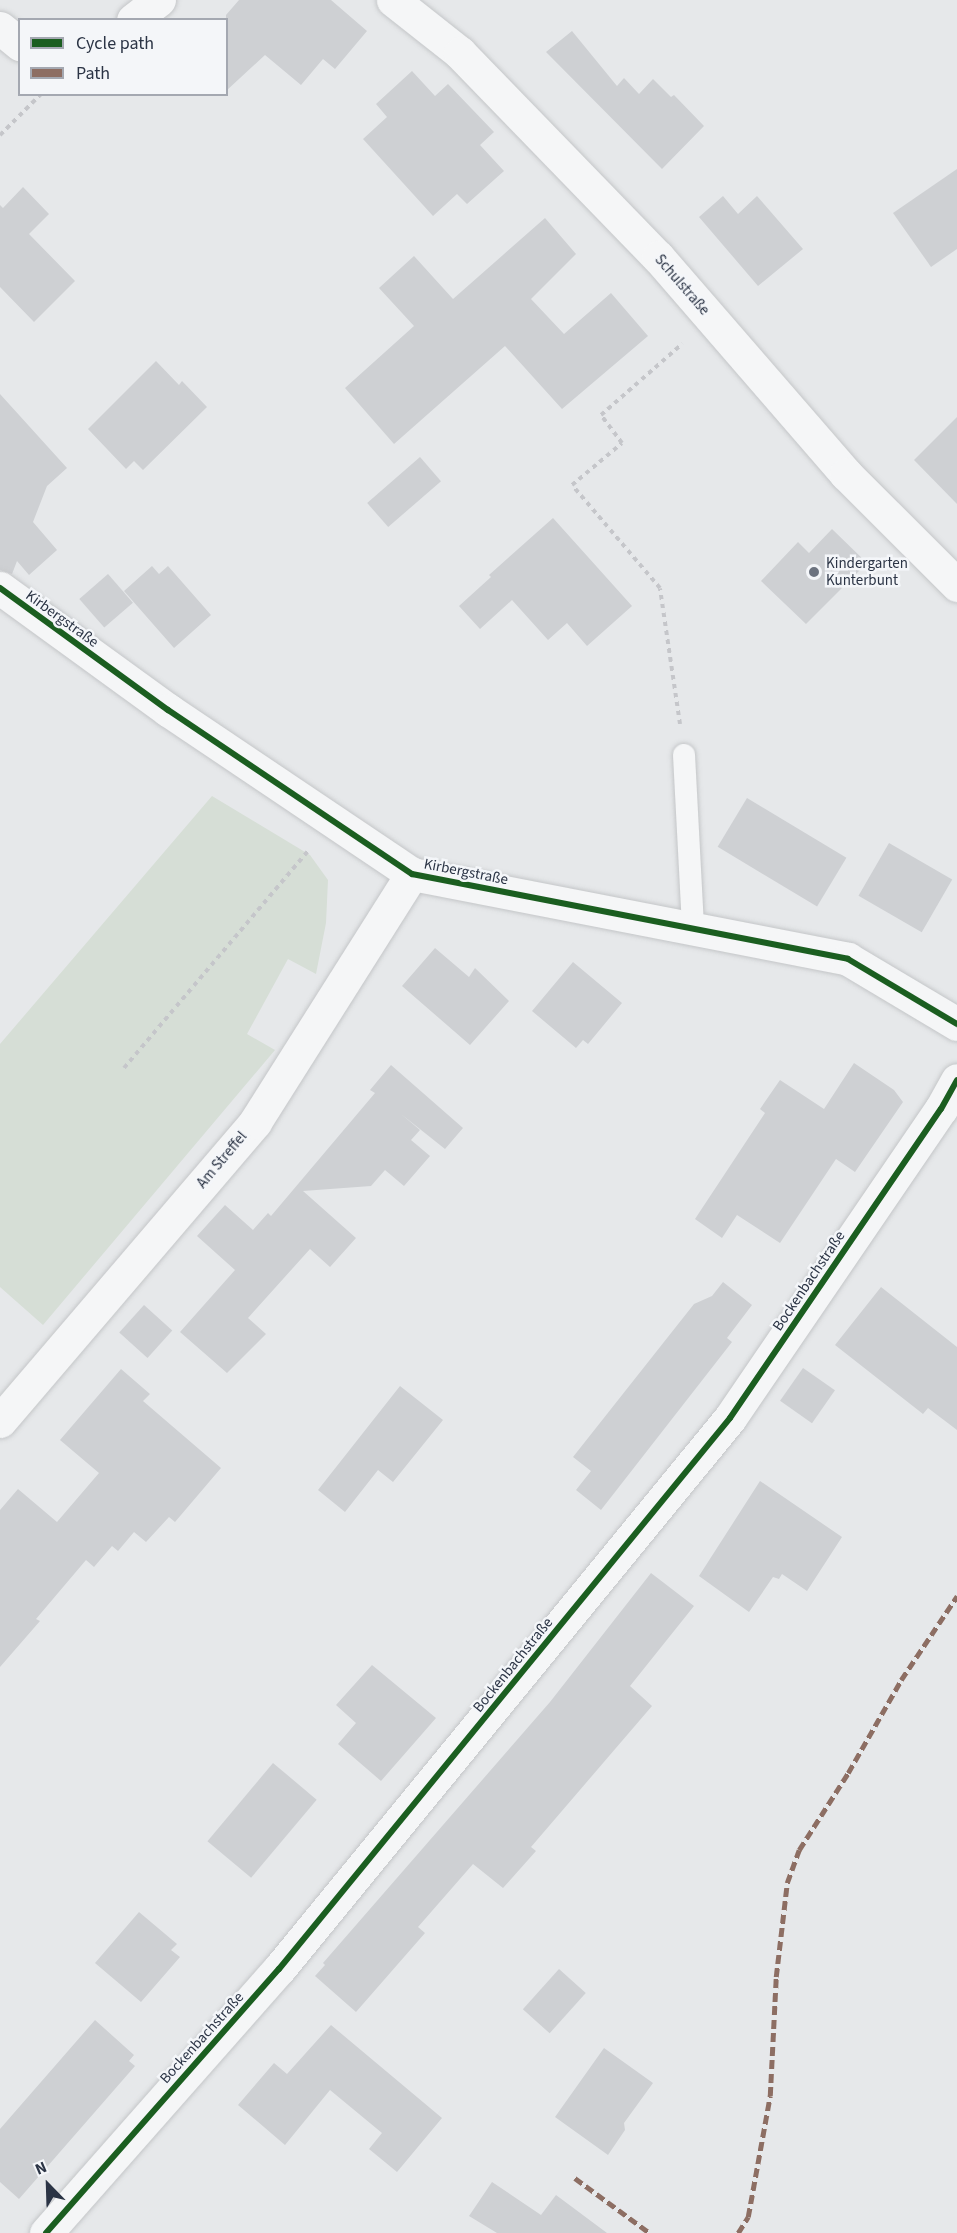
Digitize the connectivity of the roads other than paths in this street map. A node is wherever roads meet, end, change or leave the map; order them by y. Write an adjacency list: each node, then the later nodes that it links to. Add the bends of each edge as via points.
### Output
1 (159, 0): 3 (street)
2 (393, 0): 6 (street, Schulstraße, via 460,53 658,257 846,474)
3 (136, 18)
4 (0, 28): 5 (street)
5 (18, 42)
6 (957, 585)
7 (0, 588): 9 (street, Kirbergstraße, via 168,710)
8 (684, 755): 10 (lane)
9 (412, 874): 10 (street, Kirbergstraße); 13 (street, Am Streffel, via 255,1122)
10 (693, 928): 11 (street, Kirbergstraße, via 848,959)
11 (957, 1024)
12 (957, 1080): 14 (street, Bockenbachstraße, via 730,1418 279,1969)
13 (0, 1421)
14 (46, 2233)

